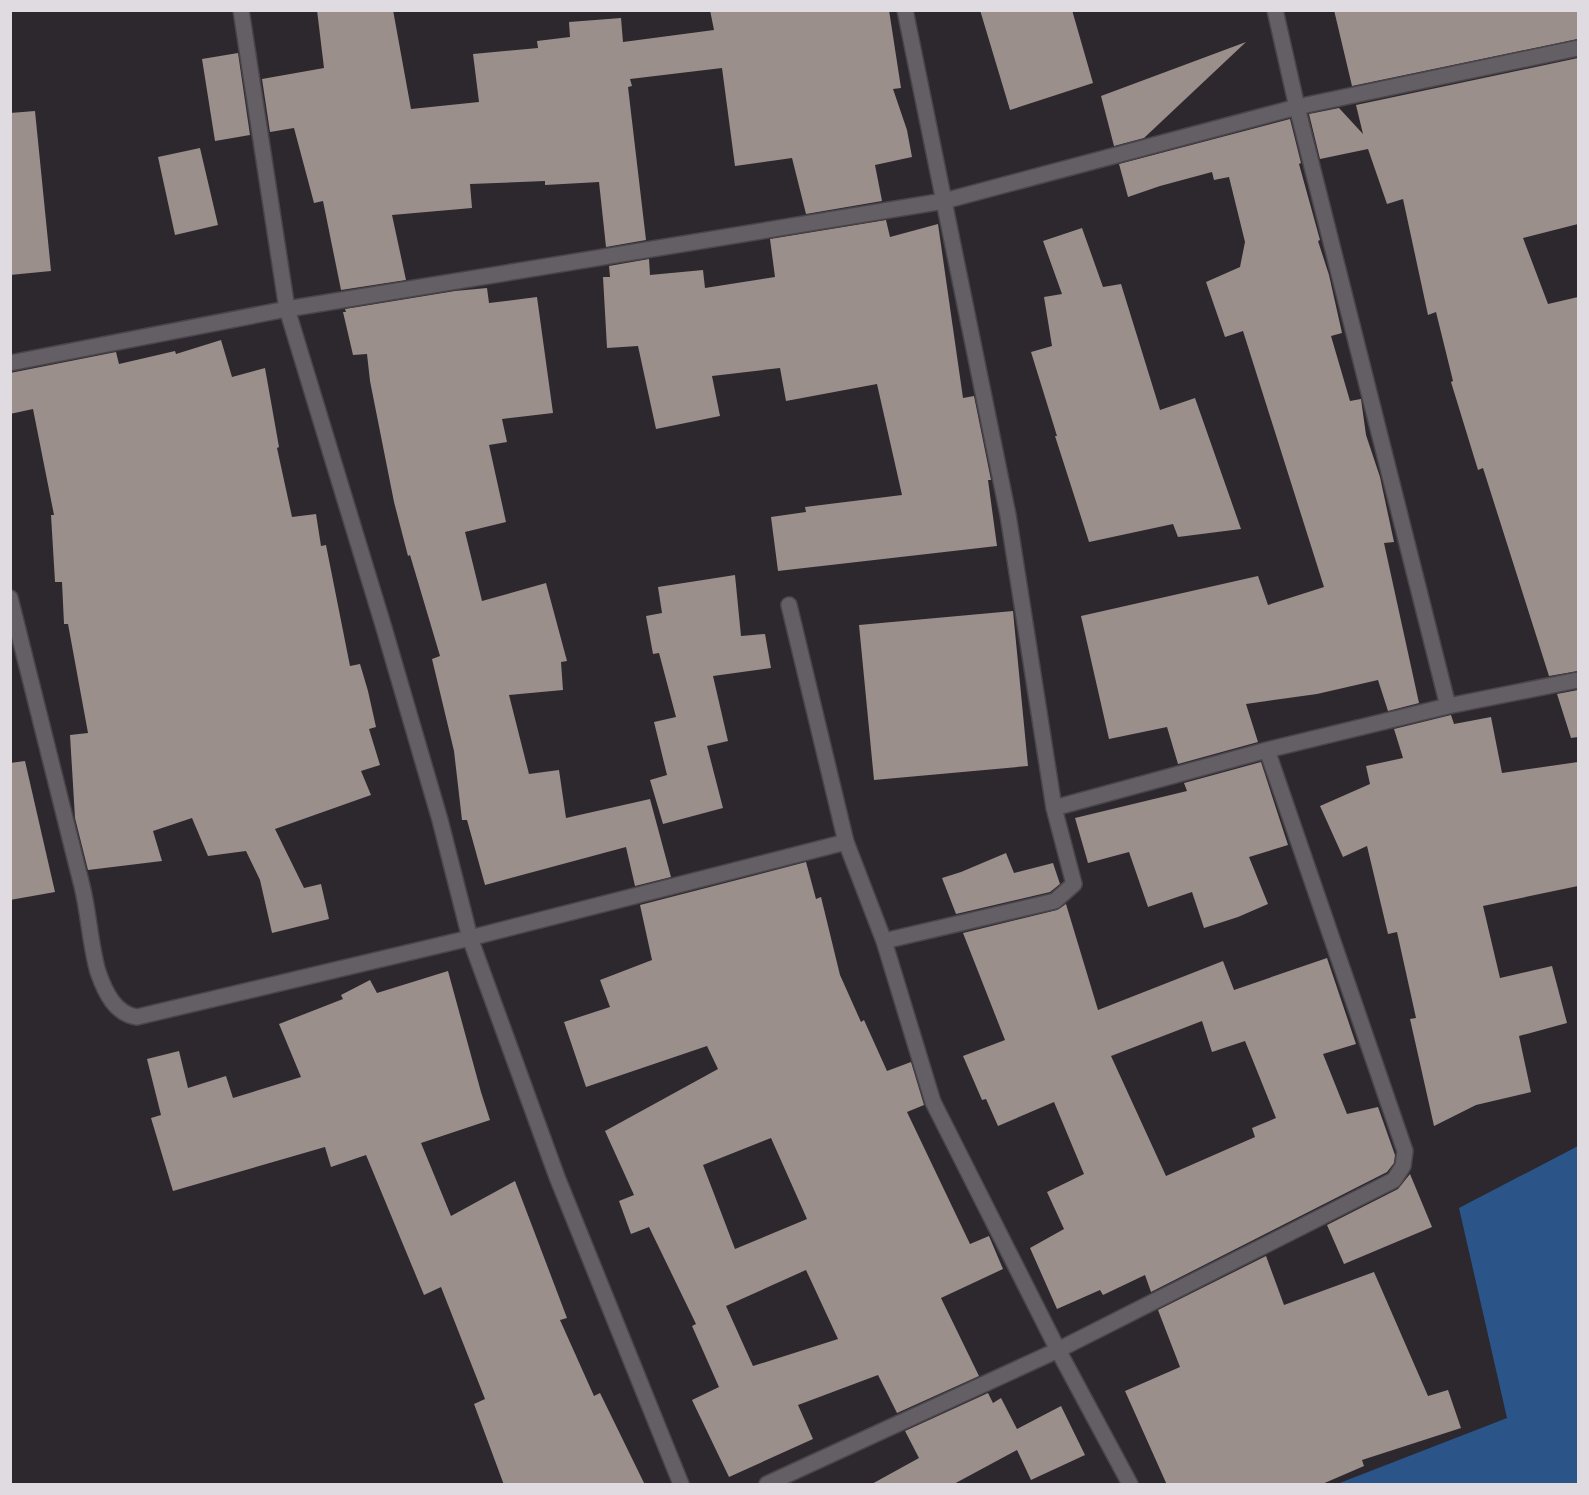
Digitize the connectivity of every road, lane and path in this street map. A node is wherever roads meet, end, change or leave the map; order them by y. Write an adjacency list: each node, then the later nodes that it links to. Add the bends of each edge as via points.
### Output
1 (241, 10): 7 (street)
2 (905, 10): 6 (street)
3 (1275, 10): 5 (street)
4 (1578, 48): 5 (street)
5 (1297, 107): 6 (street); 12 (street)
6 (944, 201): 7 (street); 14 (street, via 1008,515)
7 (287, 309): 8 (street); 16 (street, via 440,820)
8 (10, 363)
9 (10, 598): 16 (street, via 85,898 98,971 119,1011 137,1017)
10 (789, 605): 15 (street)
11 (1578, 680): 12 (street)
12 (1448, 706): 13 (street)
13 (1267, 750): 14 (street); 18 (street, via 1405,1151 1403,1166 1394,1180)
14 (1054, 808): 17 (street, via 1074,884 1056,901)
15 (846, 842): 16 (street); 17 (street)
16 (470, 938): 19 (street, via 557,1177)
17 (884, 941): 18 (street, via 933,1102)
18 (1058, 1350): 20 (street); 21 (street)
19 (681, 1485)
20 (767, 1485)
21 (1130, 1485)

